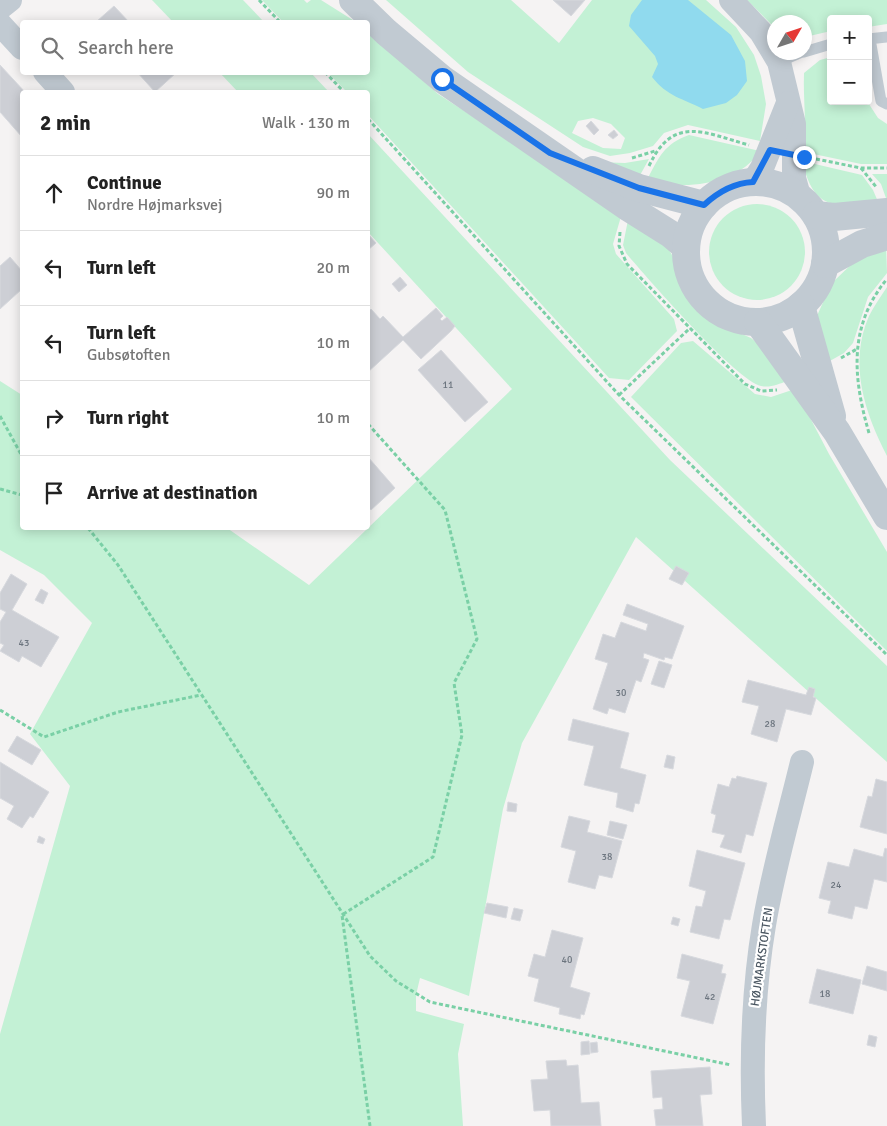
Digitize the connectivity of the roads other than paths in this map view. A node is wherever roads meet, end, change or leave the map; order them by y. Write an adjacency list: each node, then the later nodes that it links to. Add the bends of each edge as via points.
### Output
1 (10, 0): 4 (street)
2 (354, 0): 19 (street, via 442,79 550,153)
3 (731, 0): 13 (street, via 761,32)
4 (0, 8)
5 (0, 24): 9 (street)
6 (887, 37): 7 (lane)
7 (872, 39)
8 (827, 45): 10 (lane)
9 (20, 46)
10 (812, 50)
11 (872, 54): 17 (lane, via 881,100)
12 (784, 60): 13 (lane)
13 (779, 62): 16 (street)
14 (48, 75): 15 (street)
15 (61, 90)
16 (788, 103): 18 (street, via 770,150); 21 (street, via 794,124 794,178)
17 (887, 104)
18 (753, 182): 20 (street, via 730,187); 21 (street, via 778,185)
19 (634, 198): 20 (street); 24 (street)
20 (704, 205): 24 (street, via 695,218)
21 (807, 206): 22 (street, via 834,217); 25 (street, via 823,230)
22 (887, 212)
23 (887, 236): 25 (street, via 862,244)
24 (686, 247): 27 (street, via 687,264 700,294 726,315)
25 (826, 264): 26 (street, via 816,287)
26 (801, 306): 27 (street, via 773,320); 28 (street)
27 (758, 322): 28 (street)
28 (809, 376): 29 (street, via 836,432)
29 (887, 516)
30 (802, 762): 31 (street, HØJMARKSTOFTEN, via 764,924 755,992 751,1070)
31 (754, 1126)

